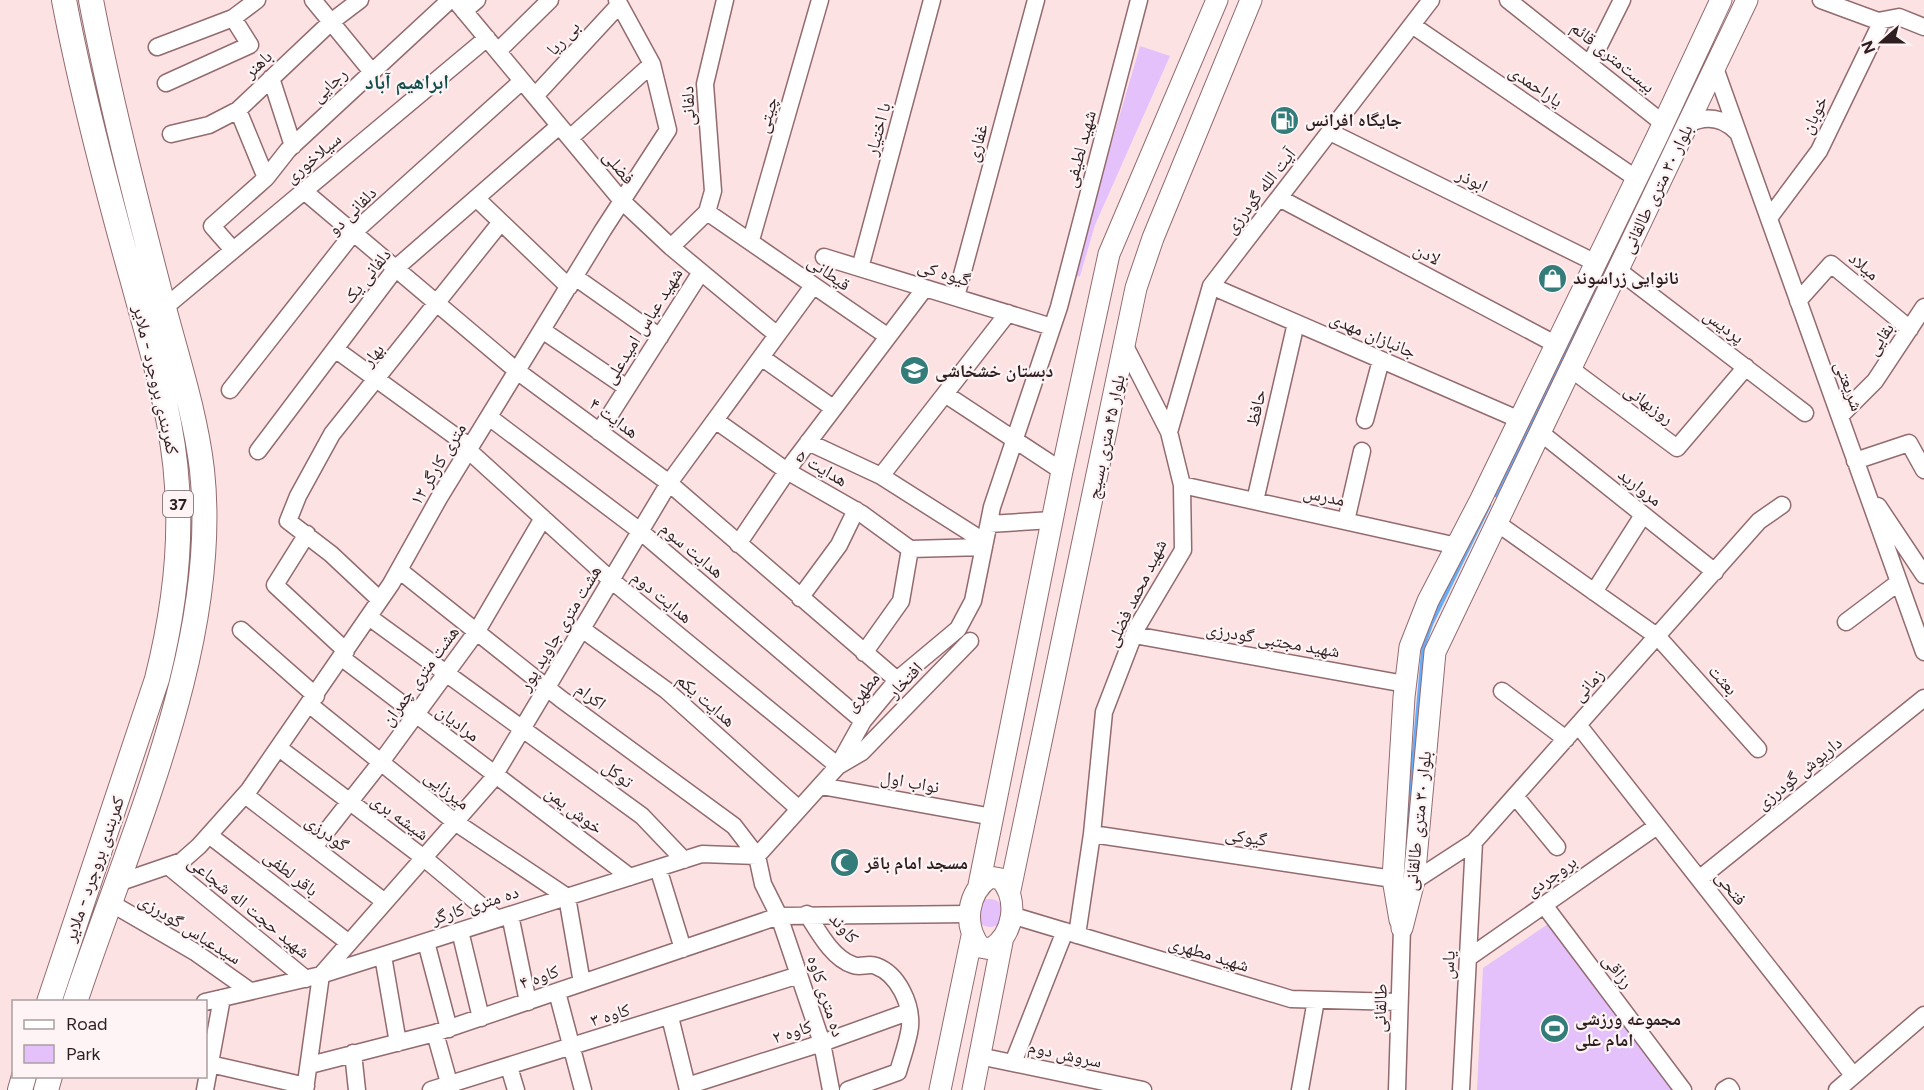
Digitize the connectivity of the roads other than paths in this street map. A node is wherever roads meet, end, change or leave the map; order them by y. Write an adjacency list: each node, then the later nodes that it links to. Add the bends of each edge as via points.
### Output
1 (63, 0): 218 (highway, کمربندی بروجرد - ملایر / 37, via 87,110 168,417 178,487 170,629 157,679)
2 (91, 0): 74 (highway, کمربندی بروجرد - ملایر / 37, via 112,104)
3 (257, 0): 23 (street)
4 (313, 0): 25 (street)
5 (360, 0): 25 (street, باهنر)
6 (450, 0): 34 (street, رجایی)
7 (550, 0): 28 (street, سیلاخوری)
8 (725, 0): 53 (street, دلفانی, via 705,84 713,191)
9 (820, 0): 57 (street, چیتی)
10 (932, 0): 63 (street, با اختیار)
11 (1036, 0): 70 (street, غفاری)
12 (1139, 0): 75 (street, شهید لطیفی)
13 (1217, 0): 114 (main road, بلوار ۴۵ متری بسیج, via 1109,254)
14 (1251, 0): 85 (main road, بلوار ۴۵ متری بسیج, via 1147,254)
15 (1431, 0): 26 (street, آیت الله گودرزی)
16 (1508, 0): 32 (street, بیست‌متری قائم)
17 (1622, 0): 32 (street)
18 (1721, 0): 30 (main road, بلوار ۳۰ متری طالقانی)
19 (1747, 0): 33 (main road, بلوار ۳۰ متری طالقانی)
20 (1821, 0): 24 (street)
21 (618, 3): 31 (street, ۱۲ متری کارگر); 38 (street, بی ریا)
22 (466, 4): 28 (street, فضلی)
23 (233, 18): 29 (street); 37 (street, via 250,45)
24 (1881, 21): 27 (street, via 1899,17); 54 (street, خوبان, via 1819,151)
25 (331, 22): 34 (street); 35 (street, باهنر)
26 (1412, 25): 43 (street, آیت الله گودرزی); 48 (street, یاراحمدی)
27 (1924, 27)
28 (492, 45): 36 (street, فضلی); 49 (street, سیلاخوری)
29 (157, 47)
30 (1694, 58): 33 (main road); 40 (main road, بلوار ۳۰ متری طالقانی)
31 (652, 64): 42 (street, دلفانی یک); 52 (street, ۱۲ متری کارگر, via 668,130)
32 (1590, 64): 40 (street, بیست‌متری قائم)
33 (1715, 68): 41 (main road, بلوار ۳۰ متری طالقانی); 44 (street, شریعتی)
34 (372, 72): 46 (street, رجایی)
35 (272, 78): 39 (street, باهنر); 46 (street)
36 (522, 81): 38 (street, فضلی); 56 (street, دلفانی دو)
37 (166, 83)
38 (535, 96): 42 (street, فضلی)
39 (238, 110): 45 (street, باهنر, via 209,125); 47 (street)
40 (1664, 124): 41 (main road); 48 (main road, بلوار ۳۰ متری طالقانی)
41 (1685, 129): 44 (street, via 1712,118); 64 (main road, بلوار ۳۰ متری طالقانی)
42 (564, 132): 50 (street, دلفانی یک); 52 (street, فضلی)
43 (1330, 132): 51 (street, آیت الله گودرزی); 61 (street, ابوذر)
44 (1738, 133): 54 (street, شریعتی)
45 (171, 134)
46 (292, 146): 47 (street, رجایی)
47 (266, 178): 59 (street, رجایی, via 212,225)
48 (1637, 179): 61 (main road, بلوار ۳۰ متری طالقانی)
49 (304, 191): 56 (street, هدایت ۴); 59 (street, سیلاخوری)
50 (476, 198): 55 (street); 62 (street, دلفانی یک)
51 (1279, 198): 68 (street, آیت الله گودرزی); 84 (street, لادن)
52 (622, 201): 58 (street, فضلی); 66 (street, ۱۲ متری کارگر)
53 (706, 212): 57 (street, قیطانی); 58 (street)
54 (1769, 218): 71 (street, شریعتی)
55 (501, 222): 66 (street); 72 (street, بهار)
56 (354, 232): 62 (street, هدایت ۴); 94 (street, دلفانی دو)
57 (751, 240): 67 (street, قیطانی)
58 (670, 247): 65 (street, فضلی)
59 (233, 250): 74 (street, سیلاخوری)
60 (824, 257): 63 (street, گیوه کی)
61 (1596, 263): 84 (main road, بلوار ۳۰ متری طالقانی)
62 (396, 268): 72 (street, هدایت ۴); 86 (street, دلفانی یک)
63 (860, 268): 69 (street, گیوه کی)
64 (1618, 270): 89 (street, پردیس); 90 (main road, بلوار ۳۰ متری طالقانی)
65 (701, 272): 81 (street, فضلی); 83 (street, شهید عباس امیدعلی)
66 (572, 282): 79 (street, ۱۲ متری کارگر); 83 (street)
67 (813, 286): 81 (street, هشت متری جاوید پور); 82 (street, قیطانی)
68 (1211, 286): 77 (street, جانبازان مهدی); 104 (street, آیت الله گودرزی)
69 (925, 288): 70 (street, گیوه کی); 82 (street)
70 (956, 297): 76 (street, گیوه کی)
71 (1798, 302): 80 (street, میلاد, via 1831,264); 98 (street, شریعتی)
72 (438, 304): 91 (street, هدایت ۴); 92 (street, بهار)
73 (1924, 307): 80 (street, بقایی)
74 (164, 308): 193 (highway, کمربندی بروجرد - ملایر / 37, via 185,383 202,472 201,575 185,673)
75 (1059, 308): 78 (street, مطهری)
76 (1008, 313): 78 (street, گیوه کی); 95 (street)
77 (1296, 323): 88 (street, جانبازان مهدی); 119 (street, حافظ)
78 (1052, 327): 106 (street, مطهری)
79 (542, 330): 91 (street, ۱۲ متری کارگر); 93 (street)
80 (1910, 330): 98 (street, بقایی, via 1875,381)
81 (776, 334): 87 (street, هشت متری جاوید پور)
82 (887, 336): 96 (street)
83 (660, 337): 93 (street, شهید عباس امیدعلی)
84 (1557, 345): 102 (main road, بلوار ۳۰ متری طالقانی)
85 (1125, 346): 104 (street, شهید محمد فضلی); 192 (main road, بلوار ۴۵ متری بسیج)
86 (335, 349): 92 (street, هدایت دوم); 110 (street, دلفانی یک)
87 (761, 357): 96 (street); 100 (street, هشت متری جاوید پور)
88 (1381, 360): 101 (street); 102 (street, جانبازان مهدی)
89 (1746, 367): 90 (street, روزبهانی, via 1677,448); 97 (street, پردیس)
90 (1571, 369): 105 (main road, بلوار ۳۰ متری طالقانی)
91 (517, 371): 99 (street, ۱۲ متری کارگر); 103 (street, هدایت ۴)
92 (378, 380): 108 (street, هدایت دوم); 129 (street, بهار, via 332,435 298,496 288,521)
93 (627, 388): 103 (street, شهید عباس امیدعلی)
94 (230, 390)
95 (945, 394): 106 (street); 115 (street)
96 (833, 408): 107 (street)
97 (1805, 413)
98 (1840, 416): 111 (street, شریعتی)
99 (489, 417): 108 (street, ۱۲ متری کارگر); 128 (street, هدایت سوم)
100 (715, 420): 113 (street, هدایت ۵); 117 (street, هشت متری جاوید پور)
101 (1365, 420)
102 (1520, 420): 132 (main road, بلوار ۳۰ متری طالقانی)
103 (599, 432): 117 (street, هدایت ۴)
104 (1169, 432): 118 (street, شهید محمد فضلی)
105 (1540, 433): 122 (street, مروارید); 126 (main road, بلوار ۳۰ متری طالقانی)
106 (1016, 438): 114 (street); 127 (street, مطهری)
107 (808, 442): 113 (street); 115 (street)
108 (469, 449): 123 (street, هدایت دوم); 134 (street, ۱۲ متری کارگر)
109 (1362, 451): 125 (street)
110 (258, 452)
111 (1856, 461): 112 (street, via 1909,443); 116 (street, شریعتی)
112 (1924, 470)
113 (787, 471): 121 (street, هدایت ۵); 130 (street)
114 (1062, 471): 124 (main road, بلوار ۴۵ متری بسیج)
115 (881, 476): 131 (street)
116 (1862, 480): 136 (street); 138 (street, شریعتی)
117 (669, 483): 128 (street, هشت متری جاوید پور); 130 (street, هدایت ۴)
118 (1182, 485): 119 (street, مدرس); 147 (street, شهید محمد فضلی, via 1183,550)
119 (1255, 501): 125 (street, مدرس)
120 (1782, 505): 135 (street, زمانی, via 1759,520)
121 (856, 510): 133 (street, هدایت ۵); 140 (street, via 839,545)
122 (1643, 514): 135 (street, مروارید); 139 (street)
123 (543, 518): 137 (street, هدایت دوم); 146 (street, هشت متری چمران)
124 (1052, 520): 127 (street); 175 (main road, بلوار ۴۵ متری بسیج)
125 (1346, 521): 132 (street, مدرس)
126 (1497, 523): 139 (street, بعثت); 190 (main road, بلوار ۳۰ متری طالقانی, via 1435,652)
127 (988, 524): 131 (street, مطهری)
128 (640, 531): 137 (street, هشت متری جاوید پور); 161 (street, هدایت سوم)
129 (308, 534): 141 (street); 152 (street, مرادیان, via 275,585)
130 (738, 544): 140 (street, هدایت ۴)
131 (985, 545): 133 (street); 154 (street, مطهری, via 973,601 958,629)
132 (1457, 546): 155 (main road, بلوار ۳۰ متری طالقانی, via 1428,601 1410,647)
133 (910, 549): 151 (street, via 901,601)
134 (399, 570): 141 (street, ۱۲ متری کارگر); 146 (street, اکرام)
135 (1716, 572): 148 (street, زمانی)
136 (1924, 575)
137 (611, 580): 144 (street, هشت متری جاوید پور); 168 (street, هدایت دوم)
138 (1899, 582): 143 (street); 150 (street, شریعتی)
139 (1594, 592): 148 (street, بعثت)
140 (800, 598): 151 (street, هدایت ۴)
141 (380, 600): 142 (street, ۱۲ متری کارگر)
142 (369, 616): 152 (street, ۱۲ متری کارگر); 153 (street, توکل)
143 (1846, 622)
144 (582, 629): 156 (street, هشت متری جاوید پور); 174 (street, هدایت یکم, via 666,690)
145 (241, 630): 159 (street, میرزایی)
146 (477, 631): 153 (street, هشت متری چمران); 156 (street, اکرام)
147 (1134, 634): 155 (street, شهید مجتبی گودرزی); 178 (street, شهید محمد فضلی, via 1104,712)
148 (1658, 638): 162 (street, زمانی); 166 (street, بعثت)
149 (970, 641): 168 (street, افتخار, via 862,753)
150 (1924, 652)
151 (864, 653): 154 (street, هدایت ۴)
152 (344, 654): 159 (street, ۱۲ متری کارگر); 160 (street, مرادیان)
153 (446, 674): 160 (street, هشت متری چمران); 163 (street, توکل)
154 (897, 680): 161 (street, مطهری)
155 (1406, 684): 190 (main road, بلوار ۳۰ متری طالقانی)
156 (548, 686): 163 (street, هشت متری جاوید پور); 183 (street, اکرام, via 734,826)
157 (1502, 691): 164 (street)
158 (1924, 698): 189 (street, داریوش گودرزی)
159 (313, 700): 165 (street, ۱۲ متری کارگر); 167 (street, میرزایی)
160 (416, 716): 167 (street, هشت متری چمران); 169 (street, مرادیان)
161 (862, 721): 168 (street, مطهری)
162 (1578, 726): 164 (street, زمانی); 177 (street, فتحی)
163 (523, 728): 169 (street, هشت متری جاوید پور); 185 (street, توکل, via 642,816)
164 (1566, 739): 172 (street, زمانی)
165 (279, 748): 171 (street, ۱۲ متری کارگر); 173 (street, شیشه بری)
166 (1758, 749)
167 (381, 762): 173 (street, هشت متری چمران); 176 (street, میرزایی)
168 (838, 766): 170 (street, مطهری)
169 (495, 774): 176 (street, هشت متری جاوید پور); 188 (street, خوش یمن)
170 (821, 786): 174 (street, مطهری); 175 (street, نواب اول)
171 (245, 795): 179 (street, ۱۲ متری کارگر); 181 (street, گودرزی)
172 (1515, 796): 180 (street, زمانی); 182 (street)
173 (348, 802): 181 (street, هشت متری چمران); 184 (street, شیشه بری)
174 (799, 809): 183 (street, مطهری)
175 (993, 817): 191 (main road, بلوار ۴۵ متری بسیج)
176 (455, 822): 184 (street, هشت متری جاوید پور); 194 (street, میرزایی)
177 (1657, 826): 189 (street, فتحی); 196 (street, بروجردی)
178 (1092, 834): 190 (street, گیوکی); 204 (street, شهید محمد فضلی)
179 (209, 835): 186 (street, ۱۲ متری کارگر, via 182,861); 208 (street, باقر لطفی)
180 (1474, 842): 190 (street, زمانی); 211 (street, یاس)
181 (314, 847): 195 (street, گودرزی)
182 (1557, 847)
183 (757, 856): 185 (street, ده متری کارگر, via 702,854); 200 (street, via 763,884)
184 (424, 858): 195 (street, هشت متری جاوید پور); 201 (street, شیشه بری)
185 (684, 860): 187 (street, ده متری کارگر)
186 (168, 866): 193 (street, ۱۲ متری کارگر); 213 (street, شهید حجت اله شجاعی)
187 (658, 868): 188 (street, ده متری کارگر); 209 (street)
188 (630, 877): 194 (street, ده متری کارگر)
189 (1699, 879): 238 (street, فتحی)
190 (1404, 880): 202 (main road, بلوار ۳۰ متری طالقانی)
191 (979, 885): 192 (main road, via 990,877 1001,879); 198 (main road, بلوار ۴۵ متری بسیج)
192 (1010, 890): 199 (main road, بلوار ۴۵ متری بسیج)
193 (112, 893): 215 (street, سیدعباس گودرزی); 219 (highway, کمربندی بروجرد - ملایر / 37)
194 (567, 897): 201 (street, ده متری کارگر); 214 (street)
195 (385, 902): 208 (street, هشت متری جاوید پور)
196 (1544, 905): 211 (street, بروجردی); 256 (street, رزاقی)
197 (807, 914): 198 (street); 200 (street); 224 (street, کاوند, via 824,941 847,962 855,966 874,965 897,981)
198 (970, 915): 205 (main road)
199 (1011, 915): 204 (street, شهید مطهری); 207 (main road)
200 (779, 916): 209 (street, کاوه ۴); 212 (street, ده متری کاوه)
201 (503, 917): 203 (street, ده متری کارگر); 222 (street)
202 (1401, 928): 223 (street, طالقانی)
203 (460, 931): 206 (street, ده متری کارگر); 227 (street)
204 (1071, 933): 220 (street, شهید مطهری, via 1291,999); 234 (street, شهید محمد فضلی)
205 (972, 936): 207 (main road, via 980,947 991,949); 250 (main road)
206 (426, 942): 210 (street, ده متری کارگر); 228 (street)
207 (1002, 942): 233 (main road)
208 (349, 943): 213 (street, هشت متری جاوید پور)
209 (683, 949): 214 (street, کاوه ۴)
210 (382, 956): 213 (street, ده متری کارگر); 229 (street)
211 (1468, 958): 255 (street, یاس)
212 (799, 975): 226 (street, کاوه ۳); 230 (street, ده متری کاوه)
213 (313, 977): 215 (street, ده متری کارگر); 236 (street)
214 (582, 983): 216 (street, کاوه ۴)
215 (250, 991): 217 (street, ده متری کارگر)
216 (557, 992): 222 (street, کاوه ۴); 231 (street)
217 (222, 998): 221 (street, ده متری کارگر); 235 (street)
218 (50, 1000)
219 (76, 1000)
220 (1316, 1000): 223 (street, شهید مطهری); 253 (street)
221 (207, 1002)
222 (528, 1002): 227 (street, کاوه ۴)
223 (1399, 1002): 254 (street, طالقانی)
224 (908, 1011): 230 (street, کاوه ۲); 249 (street, کاوند, via 910,1026 898,1072)
225 (1924, 1015): 238 (street)
226 (670, 1017): 231 (street, کاوه ۳); 242 (street)
227 (481, 1018): 228 (street, کاوه ۴)
228 (442, 1031): 229 (street, کاوه ۴); 240 (street)
229 (398, 1043): 232 (street, کاوه ۴)
230 (822, 1043): 242 (street, کاوه ۲); 248 (street, ده متری کاوه)
231 (571, 1047): 237 (street, کاوه ۳); 247 (street)
232 (353, 1053): 236 (street, کاوه ۴); 244 (street)
233 (979, 1056): 234 (street, سروش دوم); 251 (main road)
234 (1013, 1063): 239 (street, سروش دوم)
235 (210, 1064): 241 (street); 243 (street)
236 (310, 1065): 241 (street)
237 (509, 1067): 240 (street, کاوه ۳); 246 (street)
238 (1853, 1075): 259 (street)
239 (1107, 1086): 252 (street, سروش دوم)
240 (450, 1087): 245 (street, کاوه ۳)
241 (306, 1088)
242 (687, 1088)
243 (205, 1090)
244 (357, 1090)
245 (431, 1090)
246 (516, 1090)
247 (583, 1090)
248 (831, 1090)
249 (848, 1090)
250 (940, 1090)
251 (973, 1090)
252 (1143, 1090)
253 (1300, 1090)
254 (1397, 1090)
255 (1461, 1090)
256 (1683, 1090)
257 (1724, 1090): 258 (street)
258 (1731, 1090)
259 (1837, 1090)

